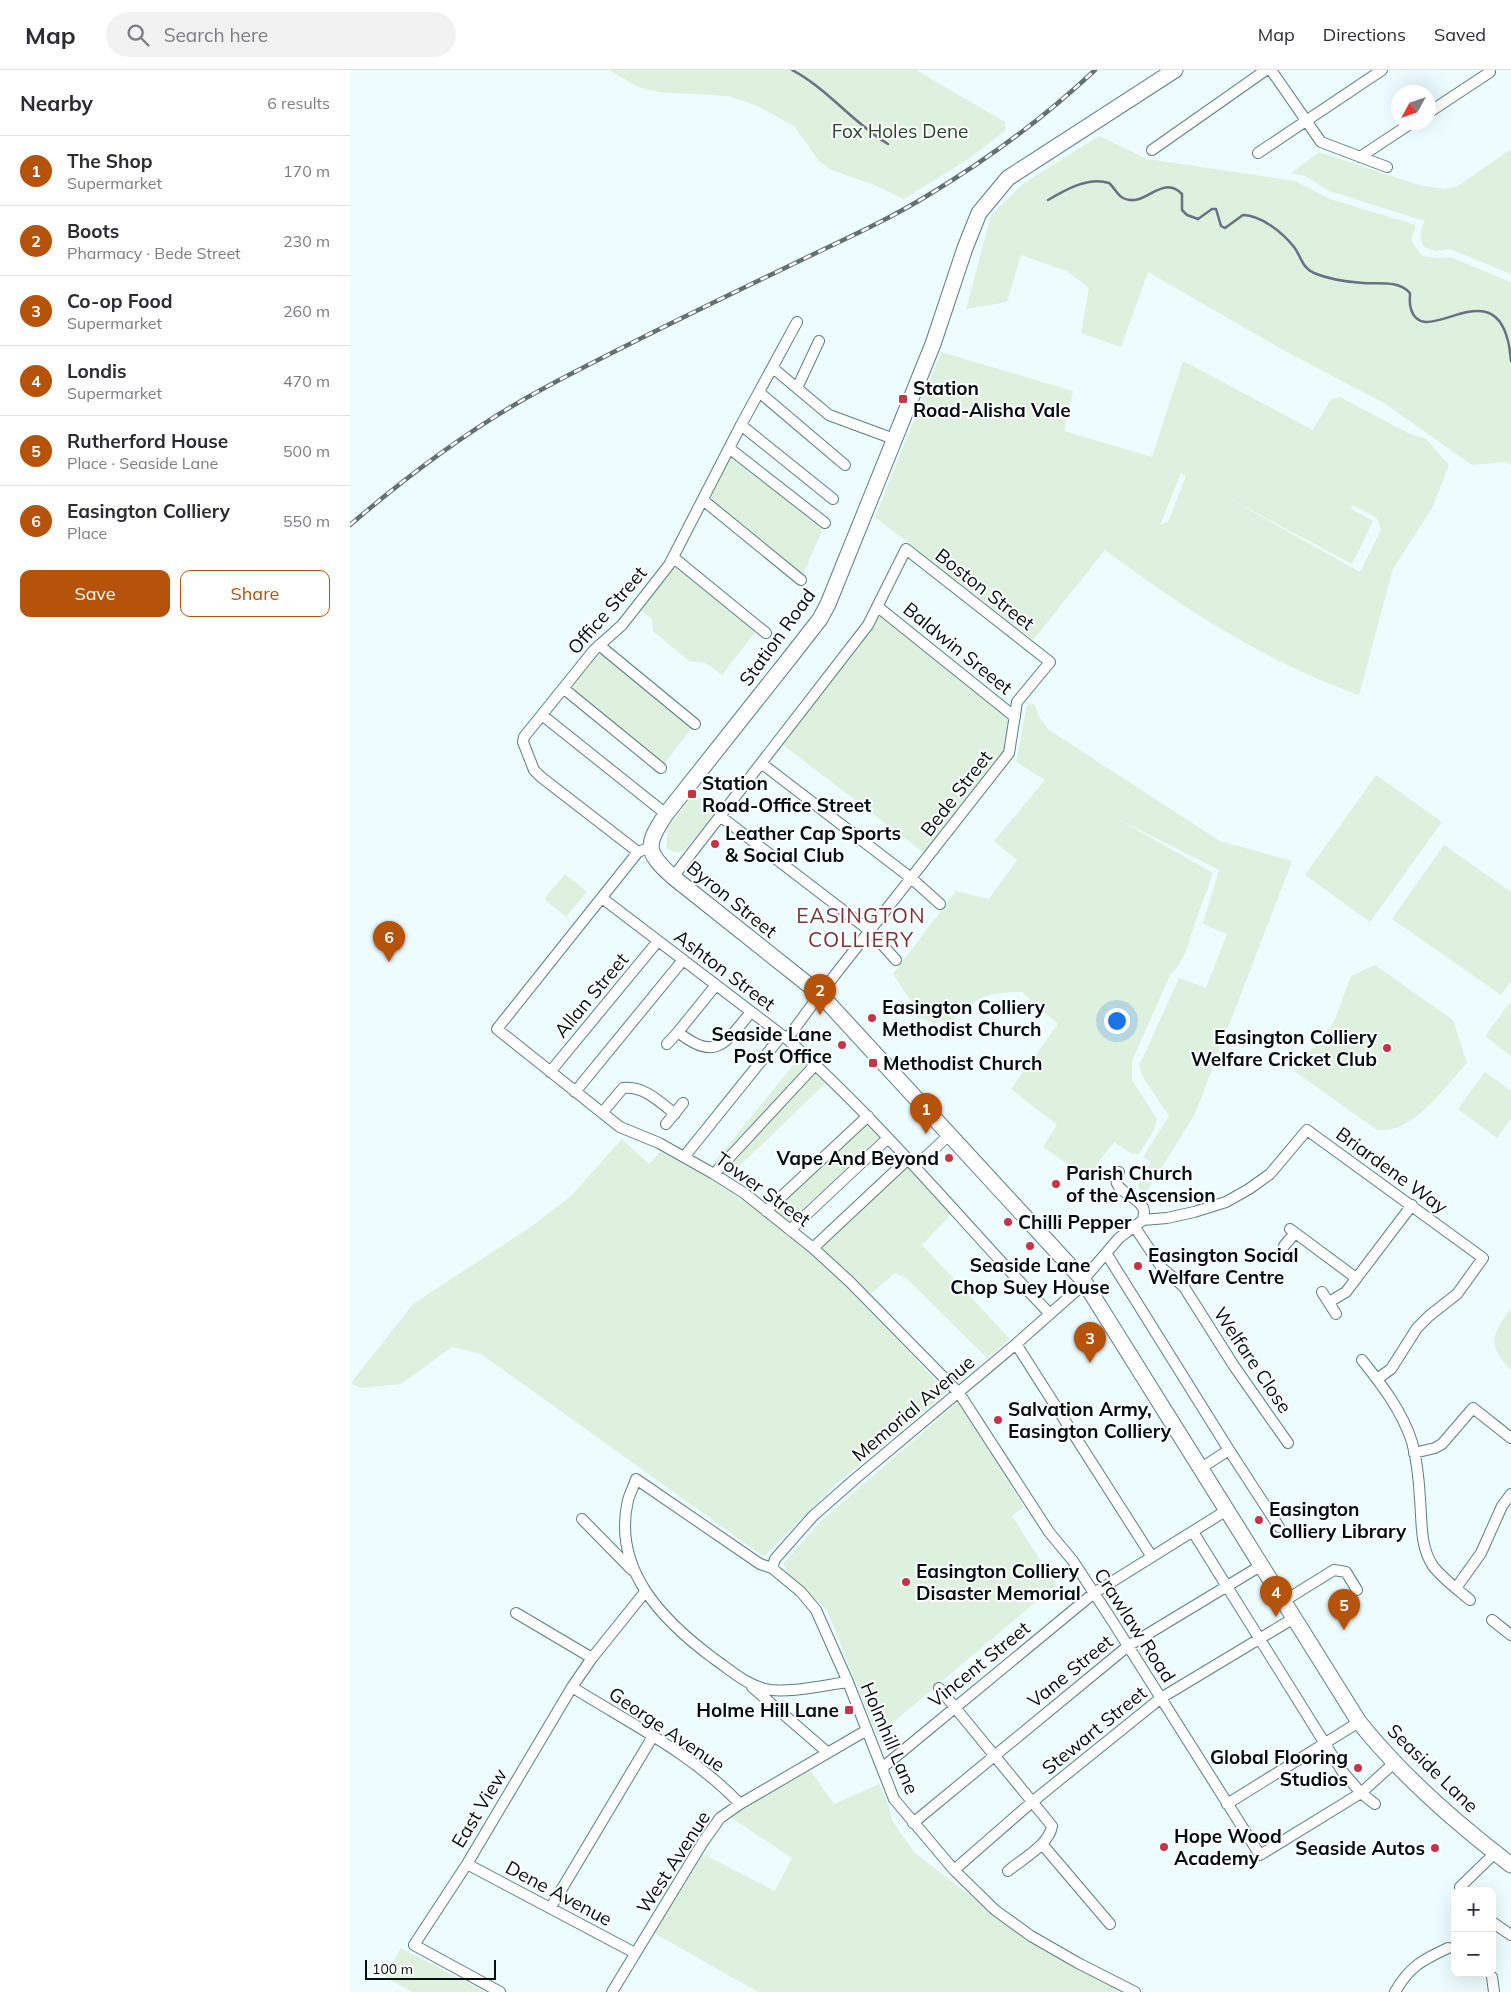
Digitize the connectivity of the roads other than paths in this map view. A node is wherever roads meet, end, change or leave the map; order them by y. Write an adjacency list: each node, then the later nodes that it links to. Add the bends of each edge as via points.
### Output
1 (1174, 70): 19 (main road, Station Road, via 1008,178 979,213 933,344)
2 (1266, 70): 9 (street)
3 (1271, 70): 7 (street)
4 (1382, 70): 7 (street)
5 (1490, 72): 6 (street)
6 (1436, 107)
7 (1305, 120): 10 (street); 11 (street, via 1321,142)
8 (1401, 130): 11 (street)
9 (1152, 150)
10 (1258, 153)
11 (1360, 157): 12 (street)
12 (1387, 167)
13 (796, 322): 15 (street, Office Street)
14 (819, 341): 16 (street)
15 (773, 368): 16 (street); 17 (street, Office Street)
16 (797, 388): 19 (street, via 830,414)
17 (759, 392): 18 (street, Office Street); 21 (street)
18 (741, 425): 20 (street, Office Street); 22 (street)
19 (894, 439): 37 (main road, Station Road, via 836,588 820,619)
20 (729, 448): 23 (street, Office Street); 24 (street)
21 (845, 465)
22 (833, 499)
23 (703, 500): 25 (street, Office Street); 26 (street)
24 (825, 523)
25 (674, 558): 28 (street); 29 (street, Office Street, via 622,625)
26 (801, 580)
27 (878, 607): 30 (street, Boston Street, via 906,549); 33 (street, Baldwin Sreeet); 35 (street, via 858,638)
28 (766, 633)
29 (599, 645): 31 (street, Office Street); 34 (street)
30 (1042, 656): 33 (street, Bede Street, via 1050,662 1017,702)
31 (563, 688): 32 (street, Office Street); 36 (street)
32 (542, 715): 37 (street); 39 (street, Office Street, via 523,742 534,770)
33 (1016, 716): 41 (street, Bede Street, via 1010,753)
34 (695, 724)
35 (761, 763): 38 (street); 41 (street)
36 (661, 768)
37 (666, 814): 39 (main road, Station Road)
38 (720, 816): 40 (street); 44 (street)
39 (644, 850): 40 (main road, Byron Street); 42 (street)
40 (673, 877): 49 (main road, Byron Street)
41 (911, 878): 43 (street); 44 (street, Bede Street)
42 (602, 898): 45 (street, Ashton Street); 55 (street, Tower Street, via 497,1029)
43 (940, 904)
44 (870, 930): 47 (street); 49 (street, Bede Street)
45 (658, 941): 46 (street, Ashton Street); 55 (street, Allan Street)
46 (683, 960): 48 (street, Ashton Street); 56 (street)
47 (896, 960)
48 (716, 986): 50 (street, Ashton Street); 51 (street)
49 (820, 994): 52 (street, Bede Street); 62 (main road, Seaside Lane)
50 (751, 1012): 51 (street, via 721,1045 710,1048 696,1046); 52 (street, Ashton Street)
51 (678, 1032): 53 (street)
52 (785, 1037): 54 (street, Ashton Street); 64 (street, Bede Street)
53 (667, 1044)
54 (816, 1064): 60 (street, Ashton Street); 67 (street)
55 (550, 1072): 56 (street, Tower Street)
56 (575, 1092): 58 (street, Tower Street)
57 (683, 1103): 59 (street)
58 (602, 1113): 59 (street, via 623,1088 632,1087 654,1097); 64 (street, Tower Street, via 620,1127)
59 (675, 1114): 61 (street)
60 (868, 1116): 63 (street, Ashton Street); 69 (street)
61 (666, 1124)
62 (949, 1135): 65 (street); 76 (main road, Seaside Lane)
63 (888, 1138): 65 (street, Ashton Street); 71 (street)
64 (684, 1157): 67 (street, Tower Street)
65 (912, 1163): 73 (street); 79 (street, Ashton Street)
66 (1119, 1172): 70 (street, Welfare Close, via 1116,1176 1118,1184 1142,1205 1144,1212)
67 (714, 1174): 69 (street, Tower Street)
68 (1412, 1206): 70 (street, Briardene Way, via 1307,1130 1270,1174 1226,1202); 75 (street); 83 (street, Briardene Way, via 1483,1258 1458,1294 1429,1316 1391,1369)
69 (766, 1211): 71 (street, Tower Street)
70 (1138, 1223): 74 (street, Memorial Avenue); 86 (street, Welfare Close, via 1162,1268 1184,1287)
71 (790, 1230): 73 (street, Tower Street)
72 (1284, 1246): 75 (street, via 1292,1231)
73 (813, 1248): 84 (street, Tower Street, via 850,1281)
74 (1106, 1253): 76 (street, Memorial Avenue); 87 (street)
75 (1356, 1278): 78 (street, via 1346,1292)
76 (1084, 1282): 79 (street, Memorial Avenue); 89 (main road, Seaside Lane)
77 (1322, 1292): 78 (street)
78 (1329, 1302): 80 (street)
79 (1050, 1314): 81 (street, Memorial Avenue)
80 (1336, 1314)
81 (1016, 1344): 84 (street, Memorial Avenue); 95 (street)
82 (1362, 1360): 83 (street)
83 (1377, 1379): 88 (street, via 1402,1418)
84 (959, 1393): 97 (street, Memorial Avenue, via 813,1516 775,1558); 103 (street, Crawlaw Road, via 1049,1532)
85 (1511, 1438): 88 (street, via 1473,1408 1442,1444)
86 (1288, 1443)
87 (1229, 1450): 89 (street); 93 (street)
88 (1414, 1453): 100 (street, via 1427,1555 1442,1576)
89 (1201, 1468): 91 (main road, Seaside Lane)
90 (1511, 1494): 100 (street, via 1502,1506 1481,1553)
91 (1228, 1510): 94 (street, Vincent Street); 96 (main road, Seaside Lane)
92 (582, 1518): 98 (street)
93 (1279, 1527)
94 (1193, 1532): 95 (street, Vincent Street); 99 (street)
95 (1152, 1557): 103 (street, Vincent Street)
96 (1262, 1565): 99 (street, Vane Street); 105 (main road, Seaside Lane)
97 (772, 1568): 98 (street, Holmhill Lane, via 760,1564 636,1479 628,1500 626,1521 627,1551); 113 (street, Holmhill Lane, via 801,1592 816,1610)
98 (634, 1572): 102 (street)
99 (1227, 1587): 110 (street); 111 (street, Vane Street)
100 (1456, 1588): 104 (street)
101 (1357, 1590): 105 (street, via 1346,1572 1334,1570)
102 (645, 1592): 112 (street, East View); 114 (street, via 703,1650)
103 (1094, 1593): 111 (street, Crawlaw Road); 118 (street, Vincent Street)
104 (1470, 1600)
105 (1284, 1601): 107 (main road, Seaside Lane)
106 (516, 1613): 112 (street)
107 (1294, 1618): 110 (street, Stewart Street); 119 (main road, Seaside Lane)
108 (1492, 1620): 109 (street)
109 (1511, 1635)
110 (1260, 1638): 117 (street, Stewart Street); 122 (street)
111 (1128, 1646): 117 (street, Crawlaw Road); 124 (street, Vane Street)
112 (592, 1658): 115 (street, East View)
113 (848, 1682): 114 (street, via 779,1691); 120 (street, Holmhill Lane)
114 (750, 1684): 123 (street)
115 (572, 1687): 121 (street, George Avenue); 135 (street, East View)
116 (939, 1688): 118 (street)
117 (1161, 1698): 128 (street, Stewart Street); 130 (street, Crawlaw Road)
118 (955, 1707): 124 (street); 126 (street, Vincent Street)
119 (1360, 1722): 122 (street); 125 (main road, Seaside Lane)
120 (867, 1730): 123 (street, West Avenue); 126 (street, Holmhill Lane)
121 (653, 1736): 129 (street, George Avenue, via 691,1761); 140 (street)
122 (1325, 1744): 127 (street); 130 (street)
123 (827, 1752): 129 (street, West Avenue)
124 (994, 1755): 128 (street); 132 (street, Vane Street)
125 (1394, 1763): 127 (street); 134 (main road, Seaside Lane)
126 (882, 1768): 132 (street, Holmhill Lane, via 894,1799)
127 (1361, 1793): 130 (street, Crawlaw Road, via 1260,1855); 131 (street)
128 (1032, 1802): 133 (street, via 1052,1826 1051,1833); 137 (street, Stewart Street)
129 (740, 1804): 145 (street, West Avenue, via 720,1818 702,1842)
130 (1227, 1804)
131 (1375, 1804)
132 (914, 1823): 137 (street, Holmhill Lane)
133 (1042, 1844): 138 (street); 141 (street)
134 (1495, 1853): 136 (main road, Seaside Lane); 139 (street)
135 (467, 1864): 140 (street, Dene Avenue); 147 (street, East View, via 414,1945)
136 (1511, 1865)
137 (954, 1870): 149 (street, Holmhill Lane, via 995,1910 1031,1936)
138 (1008, 1871)
139 (1460, 1887)
140 (551, 1907): 145 (street, Dene Avenue)
141 (1110, 1924)
142 (1496, 1925): 143 (street)
143 (1511, 1935)
144 (1448, 1948): 150 (street, via 1422,1960)
145 (635, 1953): 148 (street, West Avenue)
146 (1492, 1978): 151 (street)
147 (500, 1992)
148 (612, 1992)
149 (1135, 1992)
150 (1395, 1992)
151 (1494, 1992)

